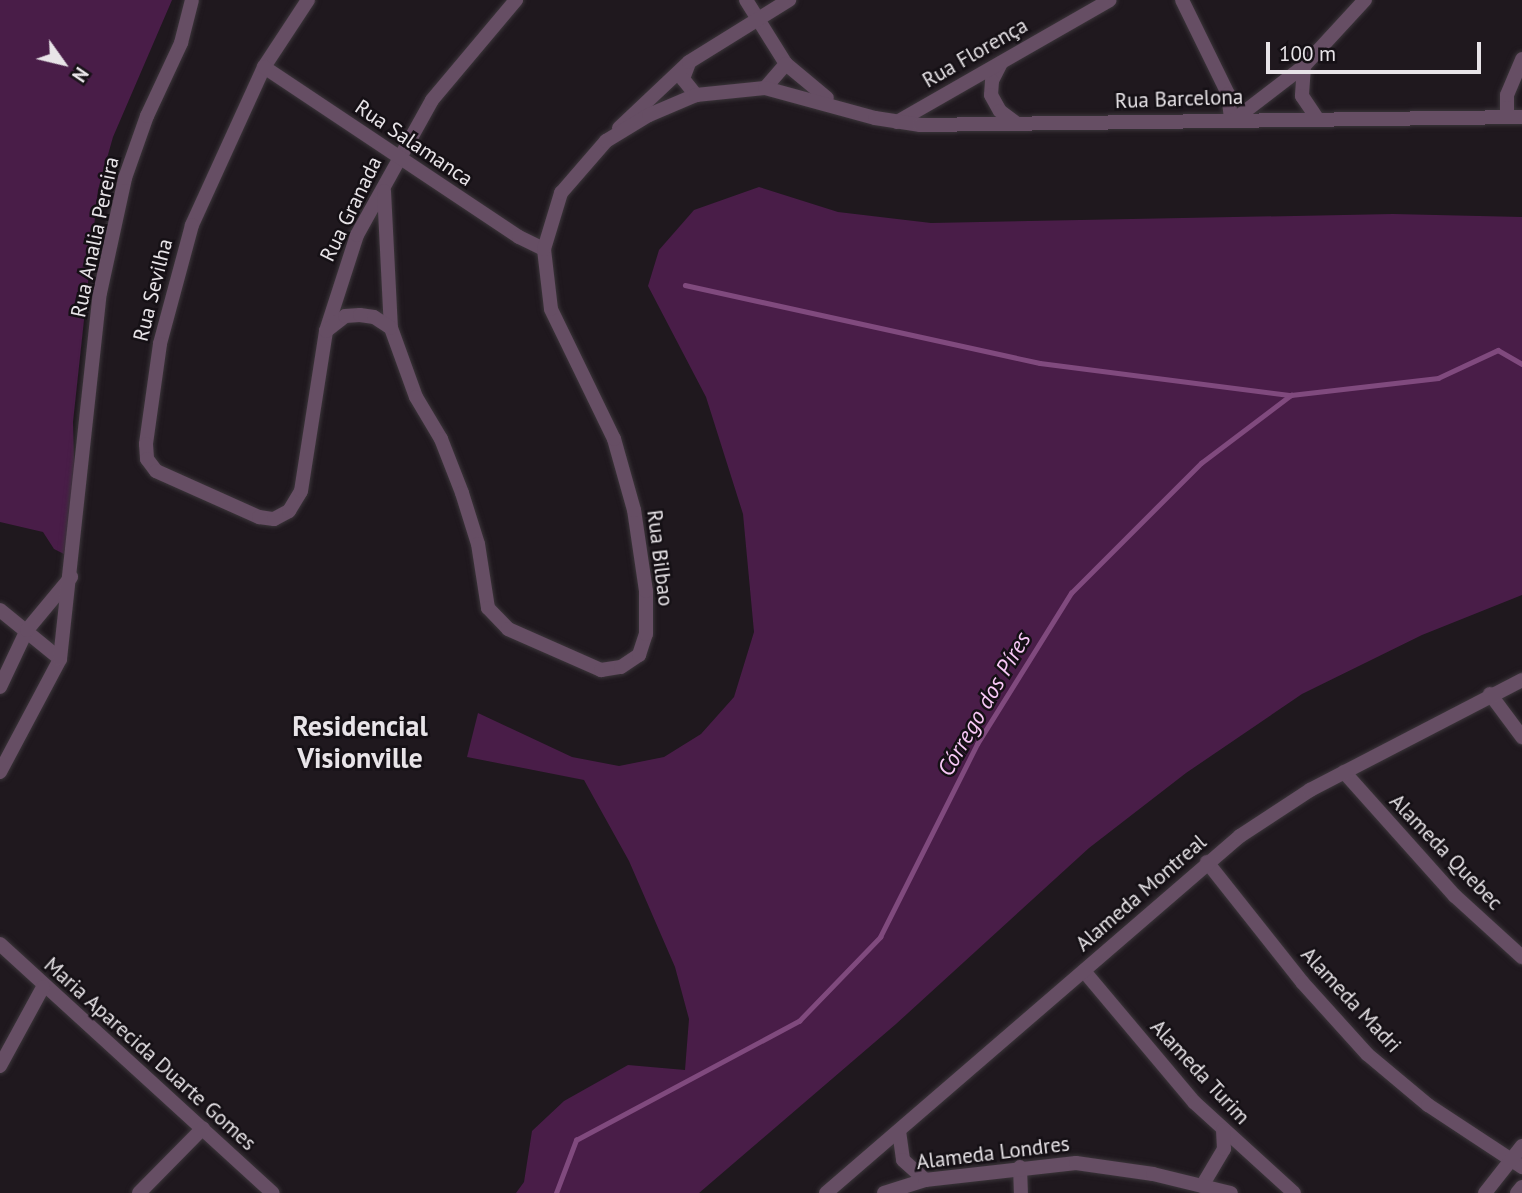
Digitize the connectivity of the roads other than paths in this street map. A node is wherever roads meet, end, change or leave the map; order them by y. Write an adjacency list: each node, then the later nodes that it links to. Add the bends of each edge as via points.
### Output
1 (192, 0): 32 (street, Rua Analia Pereira, via 181,43 125,178 100,293)
2 (308, 0): 15 (street, Rua Sevilha)
3 (516, 0): 26 (street, Rua Granada, via 464,56 432,100)
4 (746, 0): 9 (street)
5 (789, 0): 9 (street)
6 (1110, 0): 12 (street, Rua Florença)
7 (1182, 0): 22 (street, via 1228,94)
8 (1366, 0): 14 (street)
9 (757, 18): 11 (street); 13 (street)
10 (1522, 59): 19 (street, via 1507,94)
11 (689, 62): 17 (street, via 682,79); 25 (street)
12 (1002, 62): 23 (street, Rua Florença); 24 (street, via 992,80 991,95 1000,111)
13 (786, 64): 16 (street); 18 (street)
14 (1304, 66): 21 (street, via 1302,96); 22 (street)
15 (264, 67): 26 (street, Rua Salamanca); 31 (street, Rua Sevilha, via 192,225 166,317 146,444 147,459 172,480 259,517 274,519)
16 (765, 88): 17 (street, Rua Bilbao); 18 (street, Rua Bilbao)
17 (696, 95): 25 (street, Rua Bilbao, via 649,115)
18 (840, 106): 23 (street, Rua Barcelona)
19 (1507, 117): 20 (street, Rua Barcelona); 21 (street, Rua Barcelona)
20 (1522, 117)
21 (1317, 118): 22 (street, Rua Barcelona)
22 (1233, 119): 24 (street, Rua Barcelona)
23 (897, 122): 24 (street, Rua Barcelona)
24 (1017, 124)
25 (606, 141): 28 (street, Rua Bilbao, via 561,193)
26 (400, 159): 27 (street, Rua Granada); 28 (street, Rua Salamanca, via 527,242)
27 (384, 191): 29 (street, Rua Bilbao); 30 (street, Rua Granada, via 357,235)
28 (544, 248): 29 (street, Rua Bilbao, via 551,309 614,439 634,510 646,591 646,634 639,655 621,667 586,666 495,620 488,608 478,544 462,493 441,439 416,397)
29 (391, 328): 30 (street, via 374,317 360,315 345,316)
30 (326, 331): 31 (street, Rua Granada, via 301,491)
31 (289, 511)
32 (71, 577): 34 (street); 35 (street, Rua Analia Pereira)
33 (0, 610): 34 (street)
34 (27, 630): 35 (street); 37 (street)
35 (60, 659): 40 (street)
36 (1522, 680): 38 (street, Alameda Montreal)
37 (0, 687)
38 (1490, 694): 39 (street); 41 (street, Alameda Montreal)
39 (1522, 737)
40 (0, 772)
41 (1344, 772): 42 (street, Alameda Montreal, via 1310,790); 44 (street, Alameda Quebec, via 1455,896)
42 (1207, 862): 45 (street, Alameda Montreal); 52 (street, Alameda Madri, via 1302,982 1367,1054 1428,1105)
43 (0, 944): 46 (street, Maria Aparecida Duarte Gomes)
44 (1522, 957)
45 (1084, 971): 49 (street, Alameda Turim); 50 (street, Alameda Montreal)
46 (43, 987): 47 (street); 48 (street, Maria Aparecida Duarte Gomes)
47 (0, 1066)
48 (203, 1128): 57 (street); 58 (street, Maria Aparecida Duarte Gomes)
49 (1223, 1130): 55 (street, via 1224,1149); 63 (street, Alameda Turim)
50 (899, 1131): 54 (street, via 903,1160); 59 (street, Alameda Montreal)
51 (1522, 1146): 52 (street)
52 (1516, 1163): 64 (street)
53 (1020, 1167): 54 (street, Alameda Londres); 55 (street, Alameda Londres, via 1076,1163); 61 (street)
54 (925, 1180): 60 (street, Alameda Londres)
55 (1202, 1186): 62 (street, Alameda Londres)
56 (1522, 1187): 65 (street)
57 (139, 1193)
58 (274, 1193)
59 (826, 1193)
60 (884, 1193)
61 (1021, 1193)
62 (1231, 1193)
63 (1294, 1193)
64 (1485, 1193)
65 (1517, 1193)

